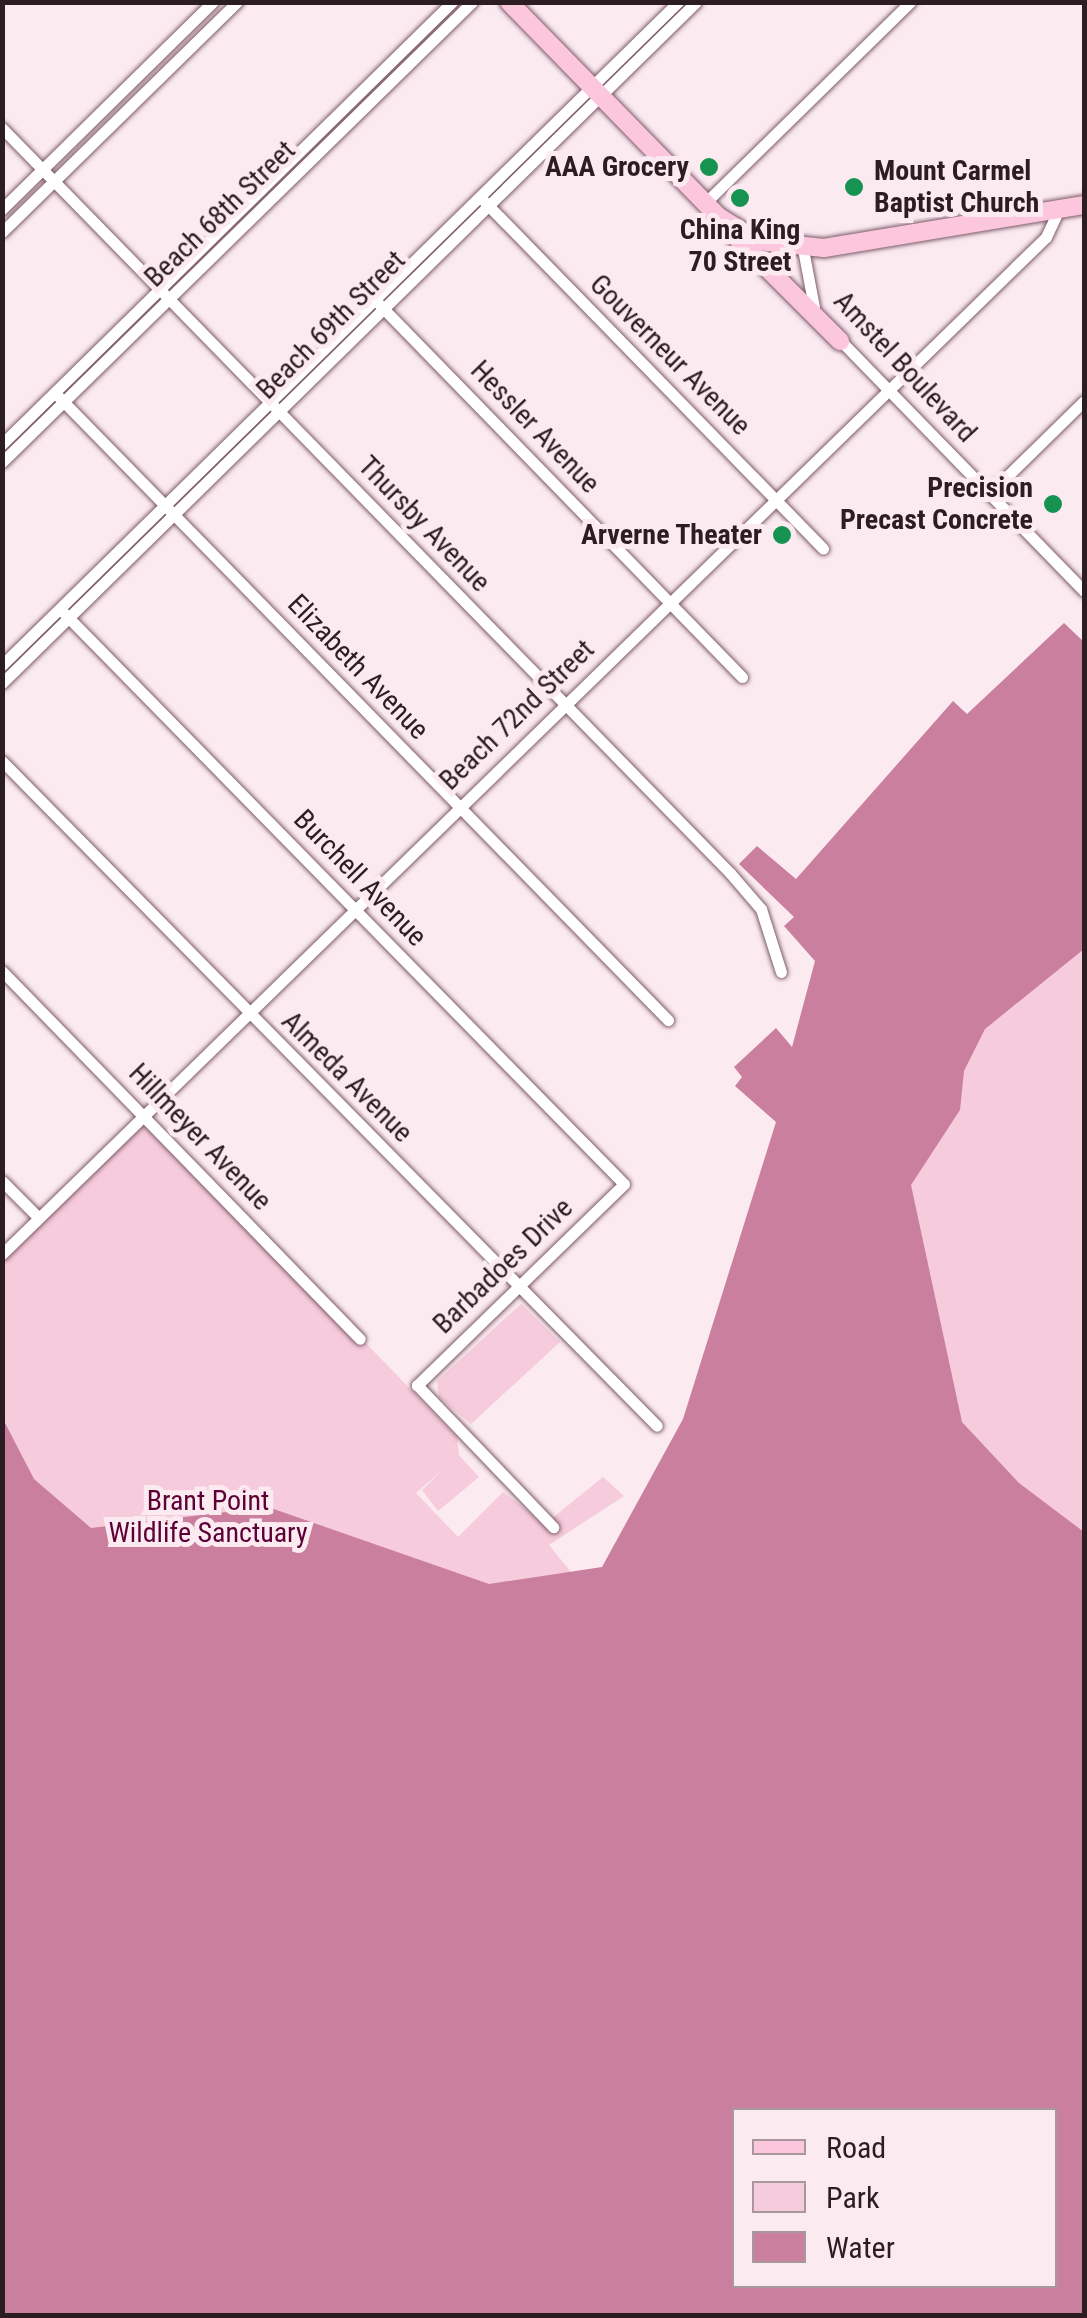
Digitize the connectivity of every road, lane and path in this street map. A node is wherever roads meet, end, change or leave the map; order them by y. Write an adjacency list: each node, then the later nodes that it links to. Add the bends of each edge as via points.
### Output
1 (213, 2): 11 (street)
2 (237, 2): 12 (street)
3 (452, 2): 21 (street, Beach 68th Street)
4 (472, 2): 21 (street, Beach 68th Street)
5 (508, 2): 9 (main road)
6 (678, 2): 9 (street, Beach 69th Street)
7 (696, 2): 9 (street, Beach 69th Street)
8 (910, 2): 14 (street)
9 (596, 92): 13 (street, Beach 69th Street); 14 (main road)
10 (2, 128): 11 (street, Thursby Avenue)
11 (44, 169): 12 (street, Thursby Avenue); 16 (street)
12 (55, 181): 19 (street); 21 (street, Thursby Avenue)
13 (484, 202): 22 (street, Beach 69th Street); 31 (street, Gouverneur Avenue)
14 (704, 203): 18 (main road)
15 (1084, 205): 17 (main road)
16 (2, 208)
17 (1059, 209): 20 (main road); 24 (street, Beach 72nd Street, via 1046,237)
18 (719, 217): 20 (main road, via 758,242); 23 (main road, via 736,244)
19 (2, 232)
20 (802, 249): 23 (street, Amstel Boulevard, via 806,291)
21 (164, 295): 25 (street, Beach 68th Street); 27 (street, Thursby Avenue)
22 (379, 304): 27 (street, Beach 69th Street); 35 (street, Hessler Avenue)
23 (840, 341): 24 (street, Amstel Boulevard)
24 (888, 390): 30 (street, Amstel Boulevard); 31 (street, Beach 72nd Street)
25 (60, 397): 28 (street, Beach 68th Street); 29 (street, Beach 68th Street); 32 (street, Elizabeth Avenue)
26 (1084, 401): 30 (street)
27 (274, 407): 32 (street, Beach 69th Street); 40 (street, Thursby Avenue)
28 (2, 444)
29 (2, 462)
30 (989, 494): 34 (street, Amstel Boulevard)
31 (775, 497): 33 (street, Gouverneur Avenue); 35 (street, Beach 72nd Street)
32 (170, 510): 36 (street, Beach 69th Street); 42 (street, Elizabeth Avenue)
33 (823, 549)
34 (1084, 591)
35 (670, 601): 38 (street, Hessler Avenue); 40 (street, Beach 72nd Street)
36 (64, 614): 37 (street, Beach 69th Street); 39 (street, Beach 69th Street); 43 (street, Burchell Avenue)
37 (2, 665)
38 (742, 677)
39 (2, 683)
40 (564, 703): 42 (street, Beach 72nd Street); 45 (street, Thursby Avenue, via 756,904)
41 (2, 761): 46 (street, Almeda Avenue)
42 (459, 806): 43 (street, Beach 72nd Street); 47 (street, Elizabeth Avenue)
43 (356, 909): 46 (street, Beach 72nd Street); 50 (street, Burchell Avenue)
44 (2, 971): 48 (street, Hillmeyer Avenue)
45 (781, 972)
46 (249, 1013): 48 (street, Beach 72nd Street); 53 (street, Almeda Avenue)
47 (668, 1020)
48 (145, 1116): 51 (street, Beach 72nd Street); 54 (street, Hillmeyer Avenue)
49 (2, 1181): 51 (street)
50 (624, 1184): 53 (street, Barbadoes Drive)
51 (39, 1218): 52 (street, Beach 72nd Street)
52 (2, 1254)
53 (520, 1286): 55 (street, Almeda Avenue); 56 (street, Barbadoes Drive, via 417,1384)
54 (360, 1339)
55 (658, 1426)
56 (553, 1527)

